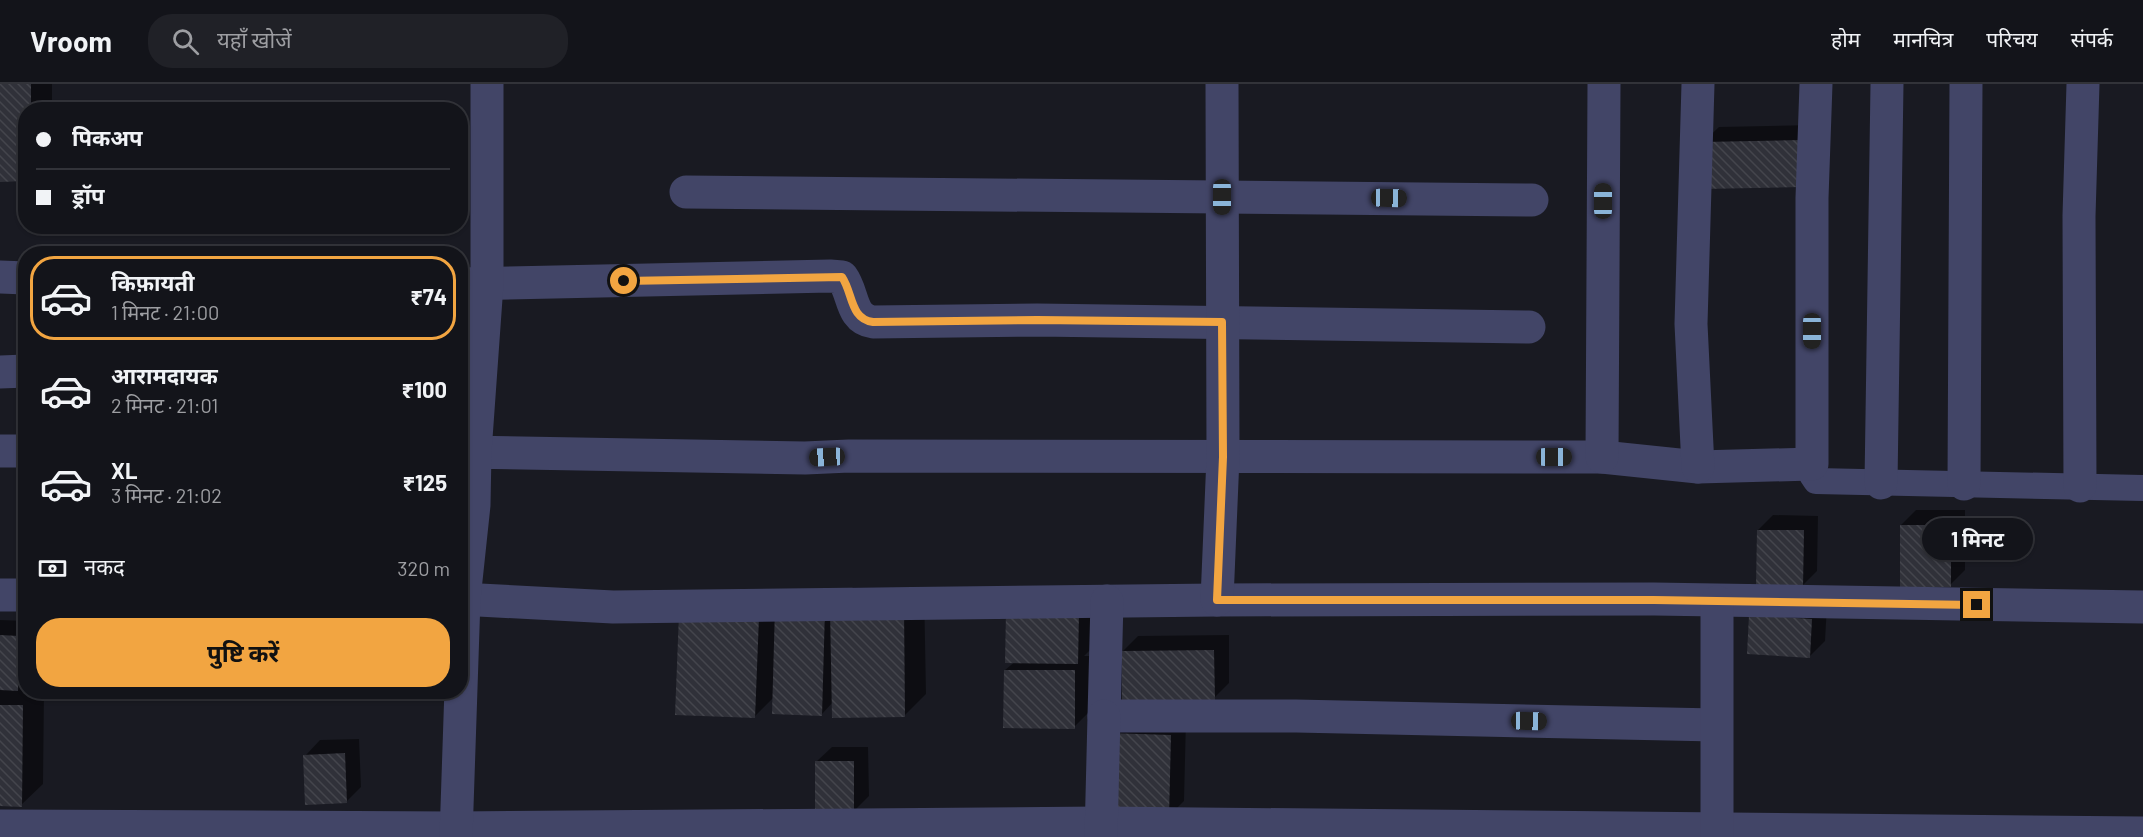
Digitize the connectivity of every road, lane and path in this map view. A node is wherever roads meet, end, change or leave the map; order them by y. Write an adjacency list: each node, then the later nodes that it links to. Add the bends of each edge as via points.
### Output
1 (487, 84): 9 (street)
2 (1222, 84): 11 (street)
3 (1604, 84): 24 (street)
4 (1698, 84): 26 (street, via 1691,324)
5 (1816, 84): 25 (street)
6 (1887, 84): 27 (street)
7 (1966, 84): 28 (street)
8 (2083, 84): 29 (street, via 2079,216)
9 (474, 184): 15 (street)
10 (686, 192): 11 (street)
11 (1222, 197): 12 (street); 16 (street)
12 (1532, 200)
13 (0, 278): 14 (street)
14 (18, 278)
15 (474, 284): 16 (street, via 830,276 842,277 856,315 864,321); 22 (street)
16 (1222, 322): 17 (street); 23 (street)
17 (1529, 327)
18 (18, 371): 19 (street)
19 (0, 372)
20 (0, 451): 21 (street)
21 (18, 451)
22 (468, 452): 23 (street, via 794,458); 31 (street, via 474,506)
23 (1223, 457): 24 (street); 35 (street)
24 (1602, 457): 26 (street)
25 (1812, 464): 26 (street); 27 (street, via 1816,481)
26 (1698, 467)
27 (1881, 483): 28 (street)
28 (1964, 484): 29 (street)
29 (2080, 486): 30 (street)
30 (2143, 488)
31 (468, 552)
32 (0, 595): 33 (street)
33 (18, 595)
34 (468, 599): 36 (street, via 613,607)
35 (1217, 600): 36 (street); 37 (street)
36 (1107, 601): 40 (street)
37 (1717, 602): 38 (street); 41 (street)
38 (2143, 607)
39 (459, 699): 44 (street)
40 (1104, 716): 41 (street); 43 (street)
41 (1716, 725): 45 (street)
42 (0, 826): 44 (street)
43 (1101, 830): 44 (street); 45 (street)
44 (456, 832)
45 (1716, 833): 46 (street)
46 (2143, 833)

